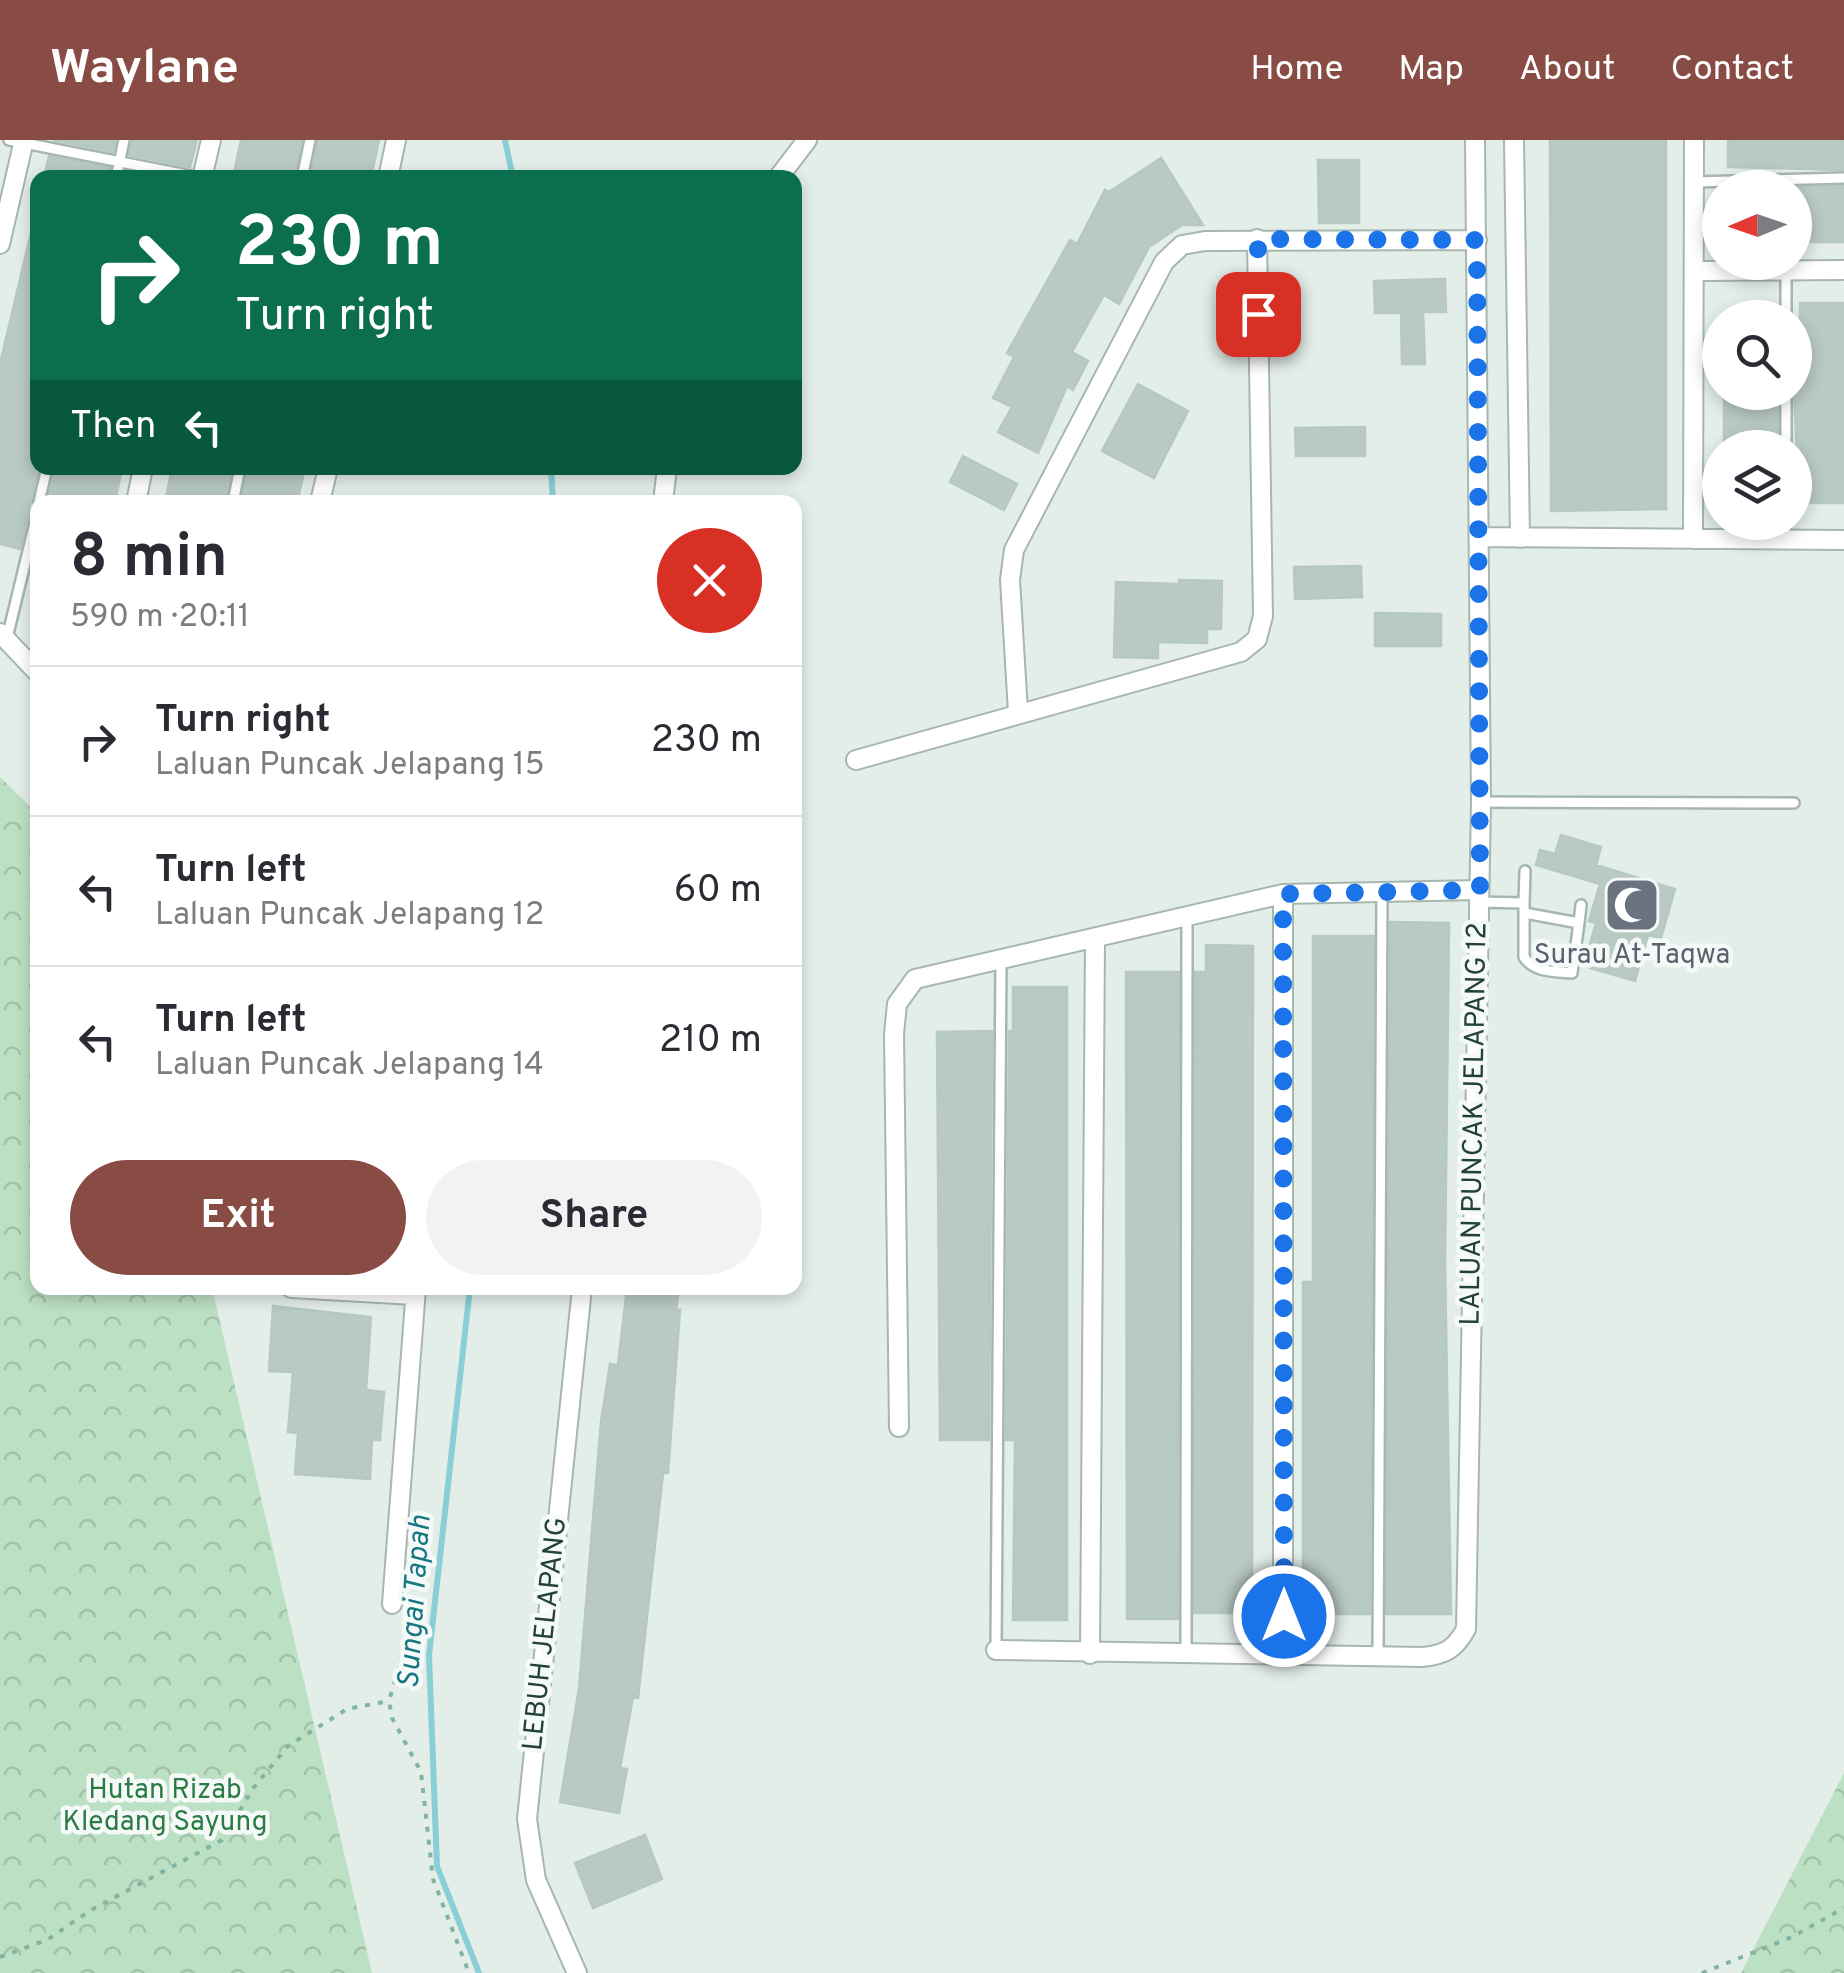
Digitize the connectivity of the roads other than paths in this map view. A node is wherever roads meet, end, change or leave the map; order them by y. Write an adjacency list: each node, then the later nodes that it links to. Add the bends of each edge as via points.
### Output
1 (124, 140): 10 (lane)
2 (211, 140): 13 (street)
3 (310, 140): 14 (lane)
4 (396, 140): 15 (street)
5 (806, 140): 16 (street)
6 (1474, 140): 20 (street, LALUAN PUNCAK JELAPANG 12)
7 (1514, 140): 29 (street)
8 (1694, 140): 18 (street)
9 (19, 141): 10 (lane); 21 (street)
10 (120, 160): 11 (lane); 12 (lane)
11 (118, 170)
12 (166, 170)
13 (204, 170)
14 (304, 170)
15 (390, 170)
16 (784, 170)
17 (1844, 178): 18 (lane)
18 (1694, 182): 24 (street)
19 (1258, 239): 20 (street); 35 (street, via 1182,245 1164,262 1021,531 1010,580); 35 (street, via 1263,616 1256,638 1241,652)
20 (1477, 240): 28 (street, LALUAN PUNCAK JELAPANG 12)
21 (0, 244)
22 (1812, 270): 23 (street)
23 (1844, 270)
24 (1694, 272): 25 (street); 31 (street)
25 (1702, 272)
26 (1812, 535): 32 (street)
27 (30, 536): 33 (lane)
28 (1480, 538): 29 (street); 37 (street, LALUAN PUNCAK JELAPANG 12)
29 (1520, 538): 31 (street)
30 (1702, 538): 31 (street)
31 (1693, 539)
32 (1844, 540)
33 (3, 636): 34 (street)
34 (30, 665)
35 (1018, 712): 36 (street)
36 (856, 760)
37 (1481, 802): 38 (lane); 42 (street, LALUAN PUNCAK JELAPANG 12)
38 (1794, 802)
39 (1525, 871): 44 (lane)
40 (1382, 891): 41 (street); 42 (street); 56 (lane)
41 (1283, 894): 45 (street); 55 (street)
42 (1479, 896): 44 (lane); 56 (street, LALUAN PUNCAK JELAPANG 12, via 1466,1629 1443,1655)
43 (1581, 906): 46 (lane)
44 (1524, 908): 46 (lane); 46 (lane, via 1524,957 1538,969 1576,970)
45 (1187, 916): 47 (street); 57 (lane)
46 (1579, 923)
47 (1094, 940): 48 (street); 54 (street)
48 (1000, 959): 51 (street, via 916,979 897,1004); 53 (lane)
49 (416, 1295): 52 (street)
50 (581, 1295): 58 (street, LEBUH JELAPANG, via 526,1819 536,1880)
51 (899, 1427)
52 (392, 1604)
53 (996, 1650): 54 (street)
54 (1090, 1654): 57 (street)
55 (1284, 1654): 56 (street); 57 (street)
56 (1378, 1654)
57 (1186, 1655)
58 (577, 1973)

